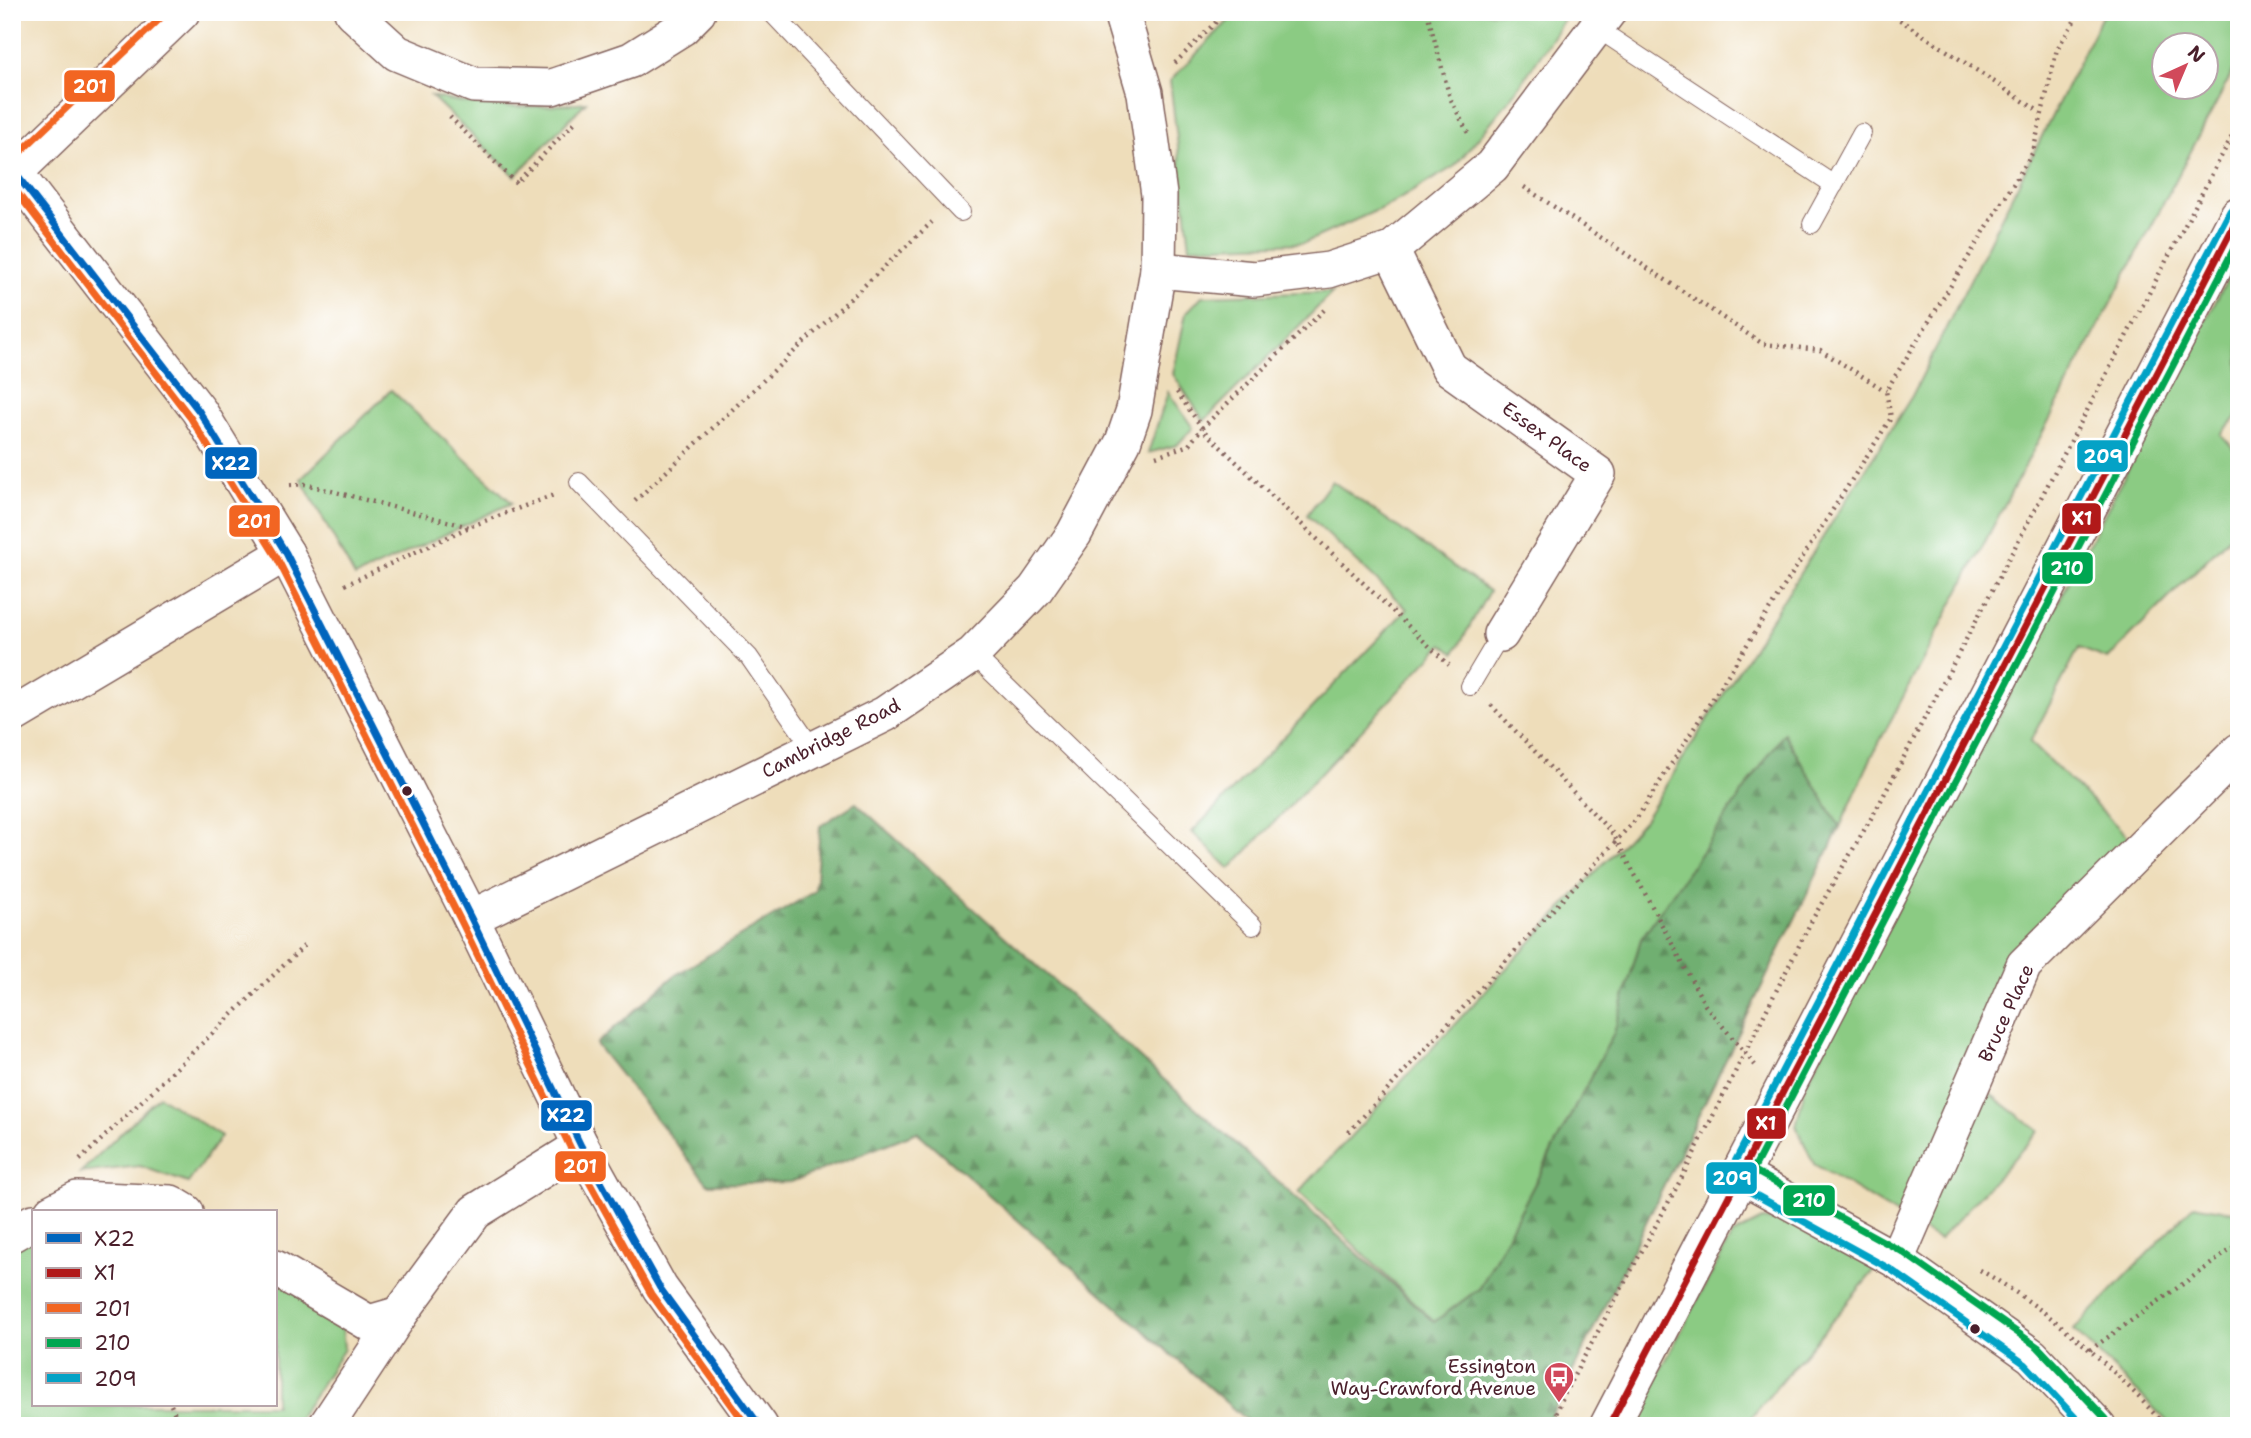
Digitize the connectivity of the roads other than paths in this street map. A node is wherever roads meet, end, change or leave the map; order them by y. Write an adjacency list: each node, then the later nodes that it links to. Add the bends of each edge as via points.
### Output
1 (182, 12): 8 (street)
2 (352, 12): 3 (street, via 397,53 474,85 552,87 631,60 682,29)
3 (698, 12)
4 (771, 12): 10 (lane)
5 (1121, 12): 14 (street, Cambridge Road, via 1145,93 1159,195)
6 (1603, 21): 9 (lane); 13 (street, via 1492,166)
7 (1862, 133): 9 (lane)
8 (13, 172): 16 (street, via 199,411)
9 (1834, 185): 12 (lane)
10 (956, 208)
11 (2239, 216): 26 (street)
12 (1812, 224)
13 (1376, 255): 14 (street, via 1329,270 1254,279); 17 (street, Essex Place, via 1449,368 1598,474)
14 (1158, 270): 18 (street, Cambridge Road, via 1134,410 1113,462 1074,534 1035,590)
15 (579, 482): 21 (lane, via 749,657)
16 (286, 553): 20 (street); 23 (street)
17 (1501, 634): 19 (lane)
18 (973, 654): 21 (street, Cambridge Road, via 885,714); 24 (lane)
19 (1471, 686)
20 (12, 716)
21 (812, 748): 23 (street, Cambridge Road)
22 (2239, 751): 31 (street, Bruce Place, via 2024,965)
23 (471, 918): 25 (street)
24 (1254, 926)
25 (581, 1146): 33 (street, via 475,1212); 35 (street, via 660,1288)
26 (1739, 1174): 31 (street); 36 (street)
27 (64, 1205): 28 (street, via 171,1203)
28 (183, 1210)
29 (32, 1224): 30 (street)
30 (12, 1234)
31 (1896, 1260): 37 (street, via 2032,1356)
32 (276, 1269): 33 (street, via 369,1323)
33 (400, 1314): 34 (street)
34 (326, 1426)
35 (760, 1426)
36 (1609, 1426)
37 (2098, 1426)

